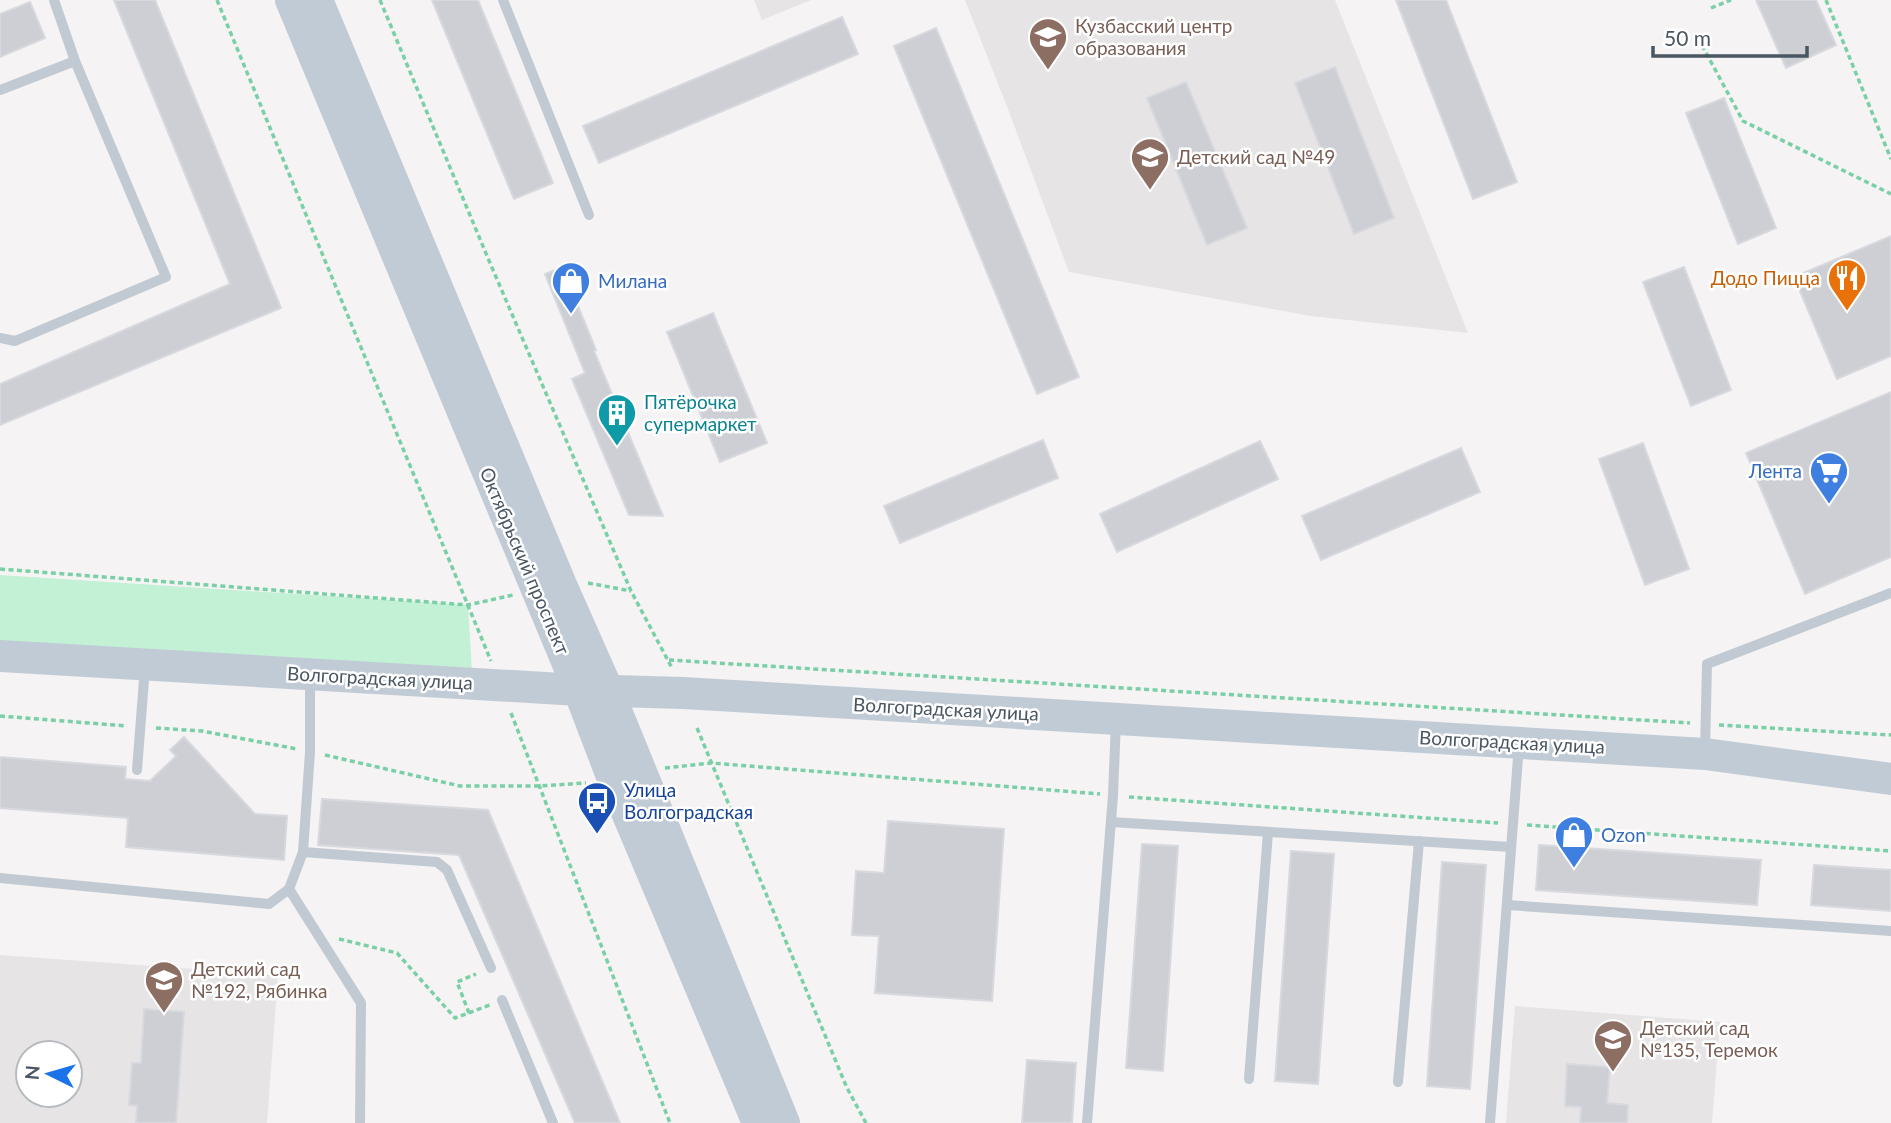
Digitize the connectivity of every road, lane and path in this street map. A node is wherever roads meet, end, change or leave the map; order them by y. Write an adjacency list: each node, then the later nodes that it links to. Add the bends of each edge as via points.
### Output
1 (54, 0): 11 (lane)
2 (217, 0): 24 (path)
3 (291, 0): 29 (main road, Октябрьский проспект)
4 (317, 0): 29 (main road, Октябрьский проспект, via 561,585)
5 (380, 0): 21 (path)
6 (503, 0): 15 (lane)
7 (1731, 0): 9 (path)
8 (1826, 0): 13 (path)
9 (1711, 8)
10 (1698, 38): 14 (path, via 1743,121)
11 (75, 61): 12 (lane); 17 (lane, via 166,278)
12 (0, 90)
13 (1891, 159)
14 (1891, 194)
15 (589, 215)
16 (0, 338): 17 (lane)
17 (15, 341): 18 (lane)
18 (0, 348)
19 (0, 569): 24 (path)
20 (579, 581): 21 (path)
21 (631, 591): 36 (path, via 669,660)
22 (524, 593): 24 (path)
23 (1891, 593): 36 (lane, via 1707,664)
24 (468, 606): 27 (path)
25 (0, 656): 26 (main road, Волгоградская улица)
26 (146, 664): 28 (main road, Волгоградская улица); 33 (lane)
27 (495, 670)
28 (310, 674): 29 (main road, Волгоградская улица); 38 (lane)
29 (594, 690): 32 (main road, Волгоградская улица); 66 (main road, Октябрьский проспект, via 618,790); 67 (main road, Октябрьский проспект)
30 (511, 713): 44 (path)
31 (0, 716): 33 (path)
32 (1116, 719): 37 (main road, Волгоградская улица); 45 (lane)
33 (141, 727): 38 (path, via 202,731); 41 (lane)
34 (697, 728): 39 (path)
35 (1891, 735): 36 (path)
36 (1706, 739): 37 (main road, Волгоградская улица); 42 (main road, Волгоградская улица)
37 (1519, 743): 47 (lane)
38 (310, 752): 44 (path, via 460,786); 52 (lane)
39 (711, 763): 40 (path); 45 (path); 68 (path, via 847,1088)
40 (663, 768)
41 (137, 769)
42 (1891, 779)
43 (589, 782): 44 (path)
44 (539, 786): 65 (path)
45 (1113, 795): 46 (lane); 47 (path)
46 (1111, 822): 48 (lane); 69 (lane)
47 (1513, 824): 50 (lane); 51 (path)
48 (1268, 832): 49 (lane); 61 (lane)
49 (1419, 841): 50 (lane); 62 (lane)
50 (1511, 847): 55 (lane)
51 (1891, 851)
52 (303, 852): 54 (lane); 58 (lane, via 438,862 447,870)
53 (0, 878): 54 (lane, via 269,904)
54 (289, 889): 57 (lane)
55 (1507, 905): 56 (lane); 70 (lane)
56 (1891, 932)
57 (318, 934): 60 (path, via 397,953 455,1018); 63 (lane, via 361,1003)
58 (491, 968): 60 (path, via 457,982)
59 (502, 1000): 60 (path); 64 (lane)
60 (469, 1013)
61 (1249, 1079)
62 (1398, 1082)
63 (360, 1123)
64 (553, 1123)
65 (670, 1123)
66 (758, 1123)
67 (784, 1123)
68 (866, 1123)
69 (1087, 1123)
70 (1490, 1123)

